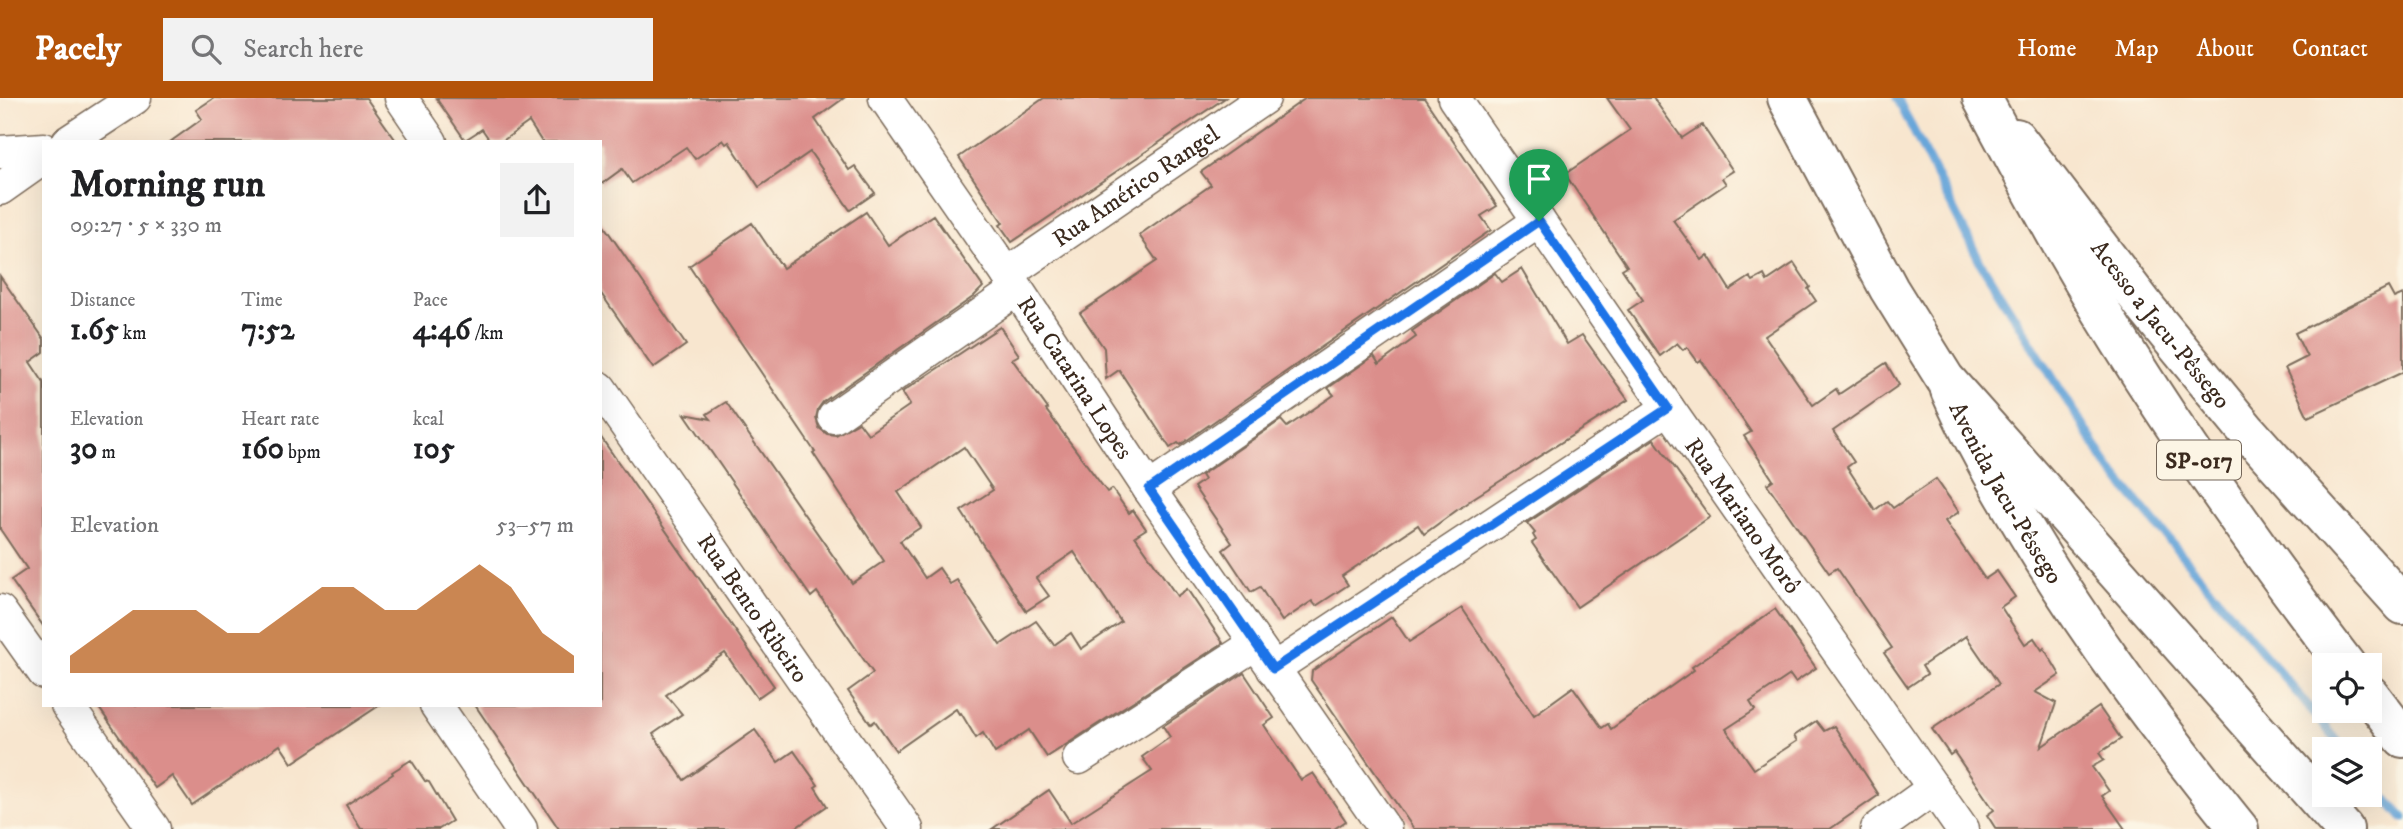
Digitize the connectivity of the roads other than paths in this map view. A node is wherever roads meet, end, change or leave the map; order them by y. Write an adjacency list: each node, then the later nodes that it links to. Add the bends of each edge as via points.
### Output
1 (135, 98): 8 (street)
2 (401, 98): 9 (street)
3 (885, 98): 15 (street, Rua Catarina Lopes)
4 (1264, 98): 15 (street, Rua Américo Rangel)
5 (1454, 98): 14 (street, Rua Mariano Morô)
6 (1787, 98): 16 (main road, Avenida Jacu-Pêssego, via 1889,289)
7 (1984, 98): 21 (main road, Acesso a Jacu-Pêssego, via 2247,431); 24 (main road, SP-017, via 2063,247 2120,342 2277,574)
8 (71, 140)
9 (430, 140)
10 (42, 149): 11 (street)
11 (0, 152)
12 (42, 159): 13 (street)
13 (0, 189)
14 (1539, 221): 18 (street, Rua Mariano Morô); 20 (street)
15 (1011, 282): 19 (street, Rua Américo Rangel); 20 (street, Rua Catarina Lopes)
16 (1945, 379): 39 (main road, Avenida Jacu-Pêssego, via 1970,436 2067,599); 40 (main road)
17 (602, 390): 35 (street, Rua Bento Ribeiro)
18 (1668, 408): 25 (street); 32 (street, Rua Mariano Morô)
19 (834, 418)
20 (1149, 489): 23 (street, Rua Catarina Lopes)
21 (2403, 605)
22 (0, 611): 26 (street)
23 (1255, 644): 25 (street, Rua Catarina Lopes); 31 (street)
24 (2337, 653)
25 (1273, 669): 36 (street, Rua Catarina Lopes)
26 (42, 670)
27 (68, 707): 33 (street)
28 (437, 707): 34 (street)
29 (2382, 711): 30 (main road)
30 (2403, 738)
31 (1079, 758)
32 (1934, 788): 37 (street); 38 (street, Rua Mariano Morô)
33 (154, 829)
34 (521, 829)
35 (907, 829)
36 (1385, 829)
37 (1877, 829)
38 (1962, 829)
39 (2239, 829)
40 (2344, 829)

